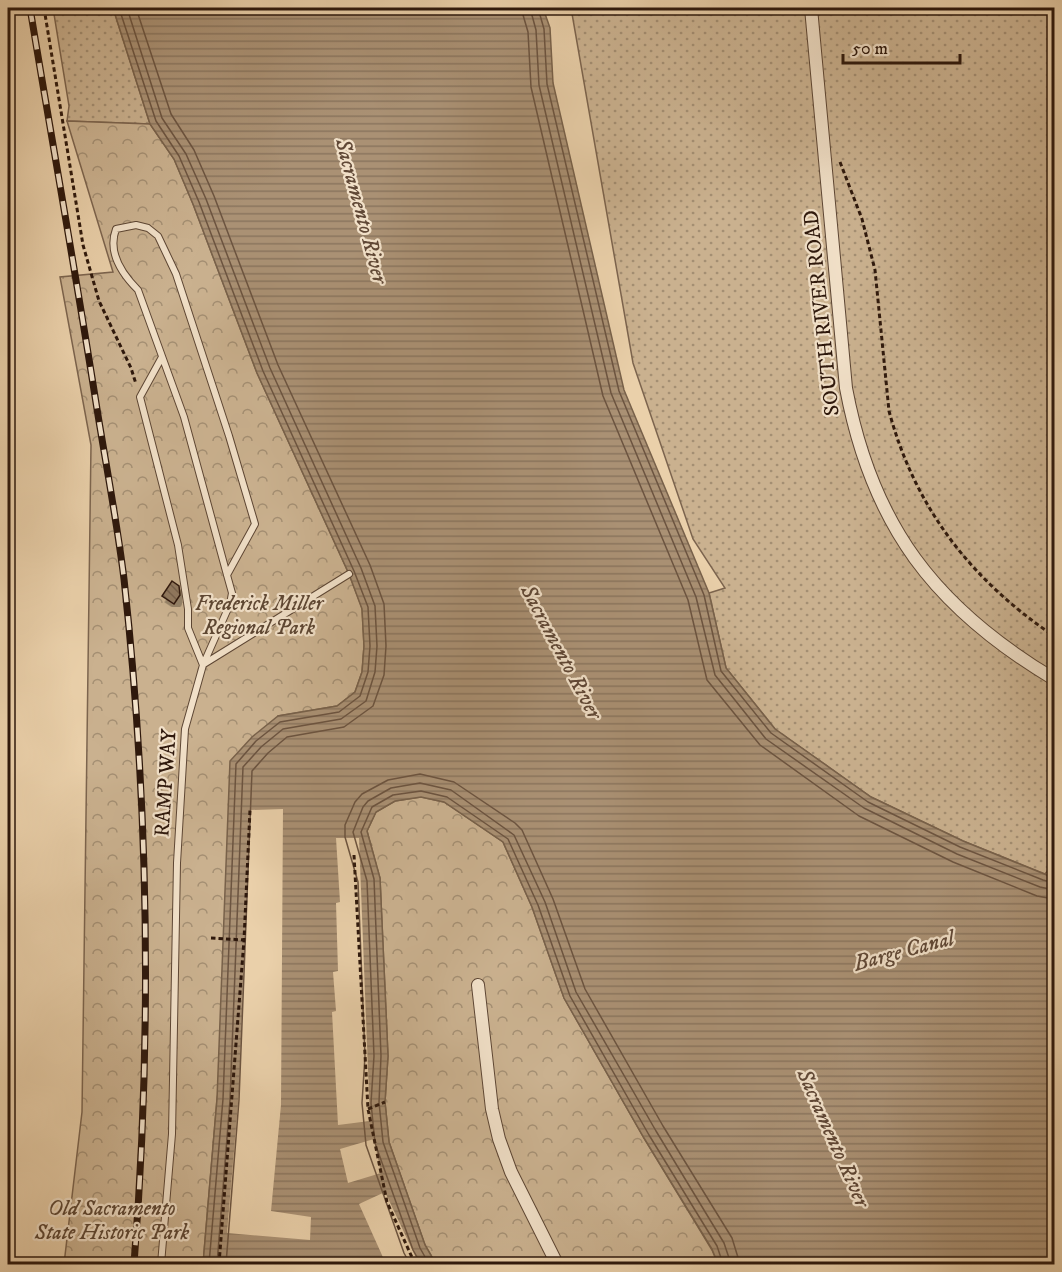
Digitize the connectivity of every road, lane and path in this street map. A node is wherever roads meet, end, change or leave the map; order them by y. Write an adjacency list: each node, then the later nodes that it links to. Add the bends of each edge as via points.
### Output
1 (44, 8): 5 (path, via 83,245 99,301 131,368)
2 (812, 8): 10 (street, SOUTH RIVER ROAD, via 846,388 867,469 889,518 935,585 997,642)
3 (839, 160): 8 (path, via 862,219 875,270 889,411 918,490 962,555 1016,607)
4 (162, 357): 5 (lane); 7 (lane, RAMP WAY, via 184,417); 7 (lane, RAMP WAY, via 138,290 124,275 114,255 112,239 116,229 136,225 158,236 176,274 229,436 255,524)
5 (140, 398): 9 (lane, via 178,545 189,609 188,628)
6 (349, 574): 9 (lane)
7 (227, 575): 9 (lane, RAMP WAY, via 232,593 230,604)
8 (1054, 636)
9 (203, 665): 18 (lane, RAMP WAY, via 185,729 177,863 172,1134)
10 (1054, 679)
11 (250, 810): 14 (path)
12 (354, 855): 17 (path)
13 (211, 938): 14 (path)
14 (244, 940): 19 (path)
15 (478, 985): 21 (street, via 499,1138 511,1172)
16 (385, 1102): 17 (path)
17 (368, 1108): 20 (path, via 387,1202)
18 (161, 1264)
19 (219, 1264)
20 (415, 1264)
21 (557, 1264)

